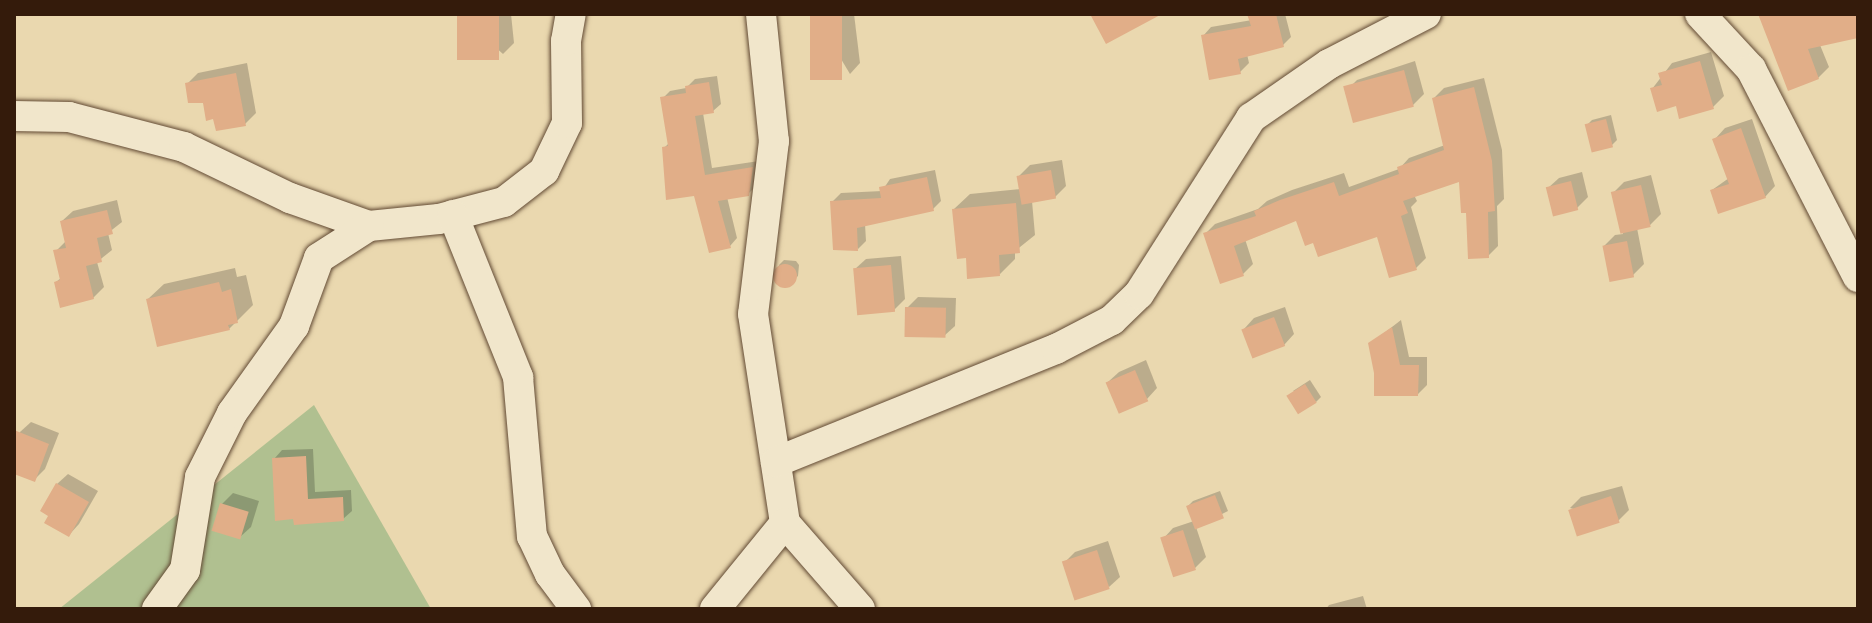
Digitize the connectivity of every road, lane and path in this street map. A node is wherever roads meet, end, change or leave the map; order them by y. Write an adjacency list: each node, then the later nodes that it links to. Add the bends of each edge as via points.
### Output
1 (571, 14): 6 (street, via 566,41 567,123 544,171 504,202)
2 (761, 14): 9 (street, via 774,141 753,314)
3 (1426, 14): 9 (street, via 1329,64 1251,118 1139,294 1112,320 1056,349)
4 (1700, 14): 8 (street, via 1751,69)
5 (14, 116): 7 (street, via 69,117 184,147 290,198)
6 (453, 215): 7 (street); 12 (street, via 518,377 532,536 550,574)
7 (369, 226): 11 (street, via 319,258 294,326 232,413 200,477 185,570)
8 (1858, 277)
9 (776, 462): 10 (street)
10 (785, 523): 13 (street); 14 (street)
11 (157, 609)
12 (576, 609)
13 (715, 609)
14 (860, 609)

